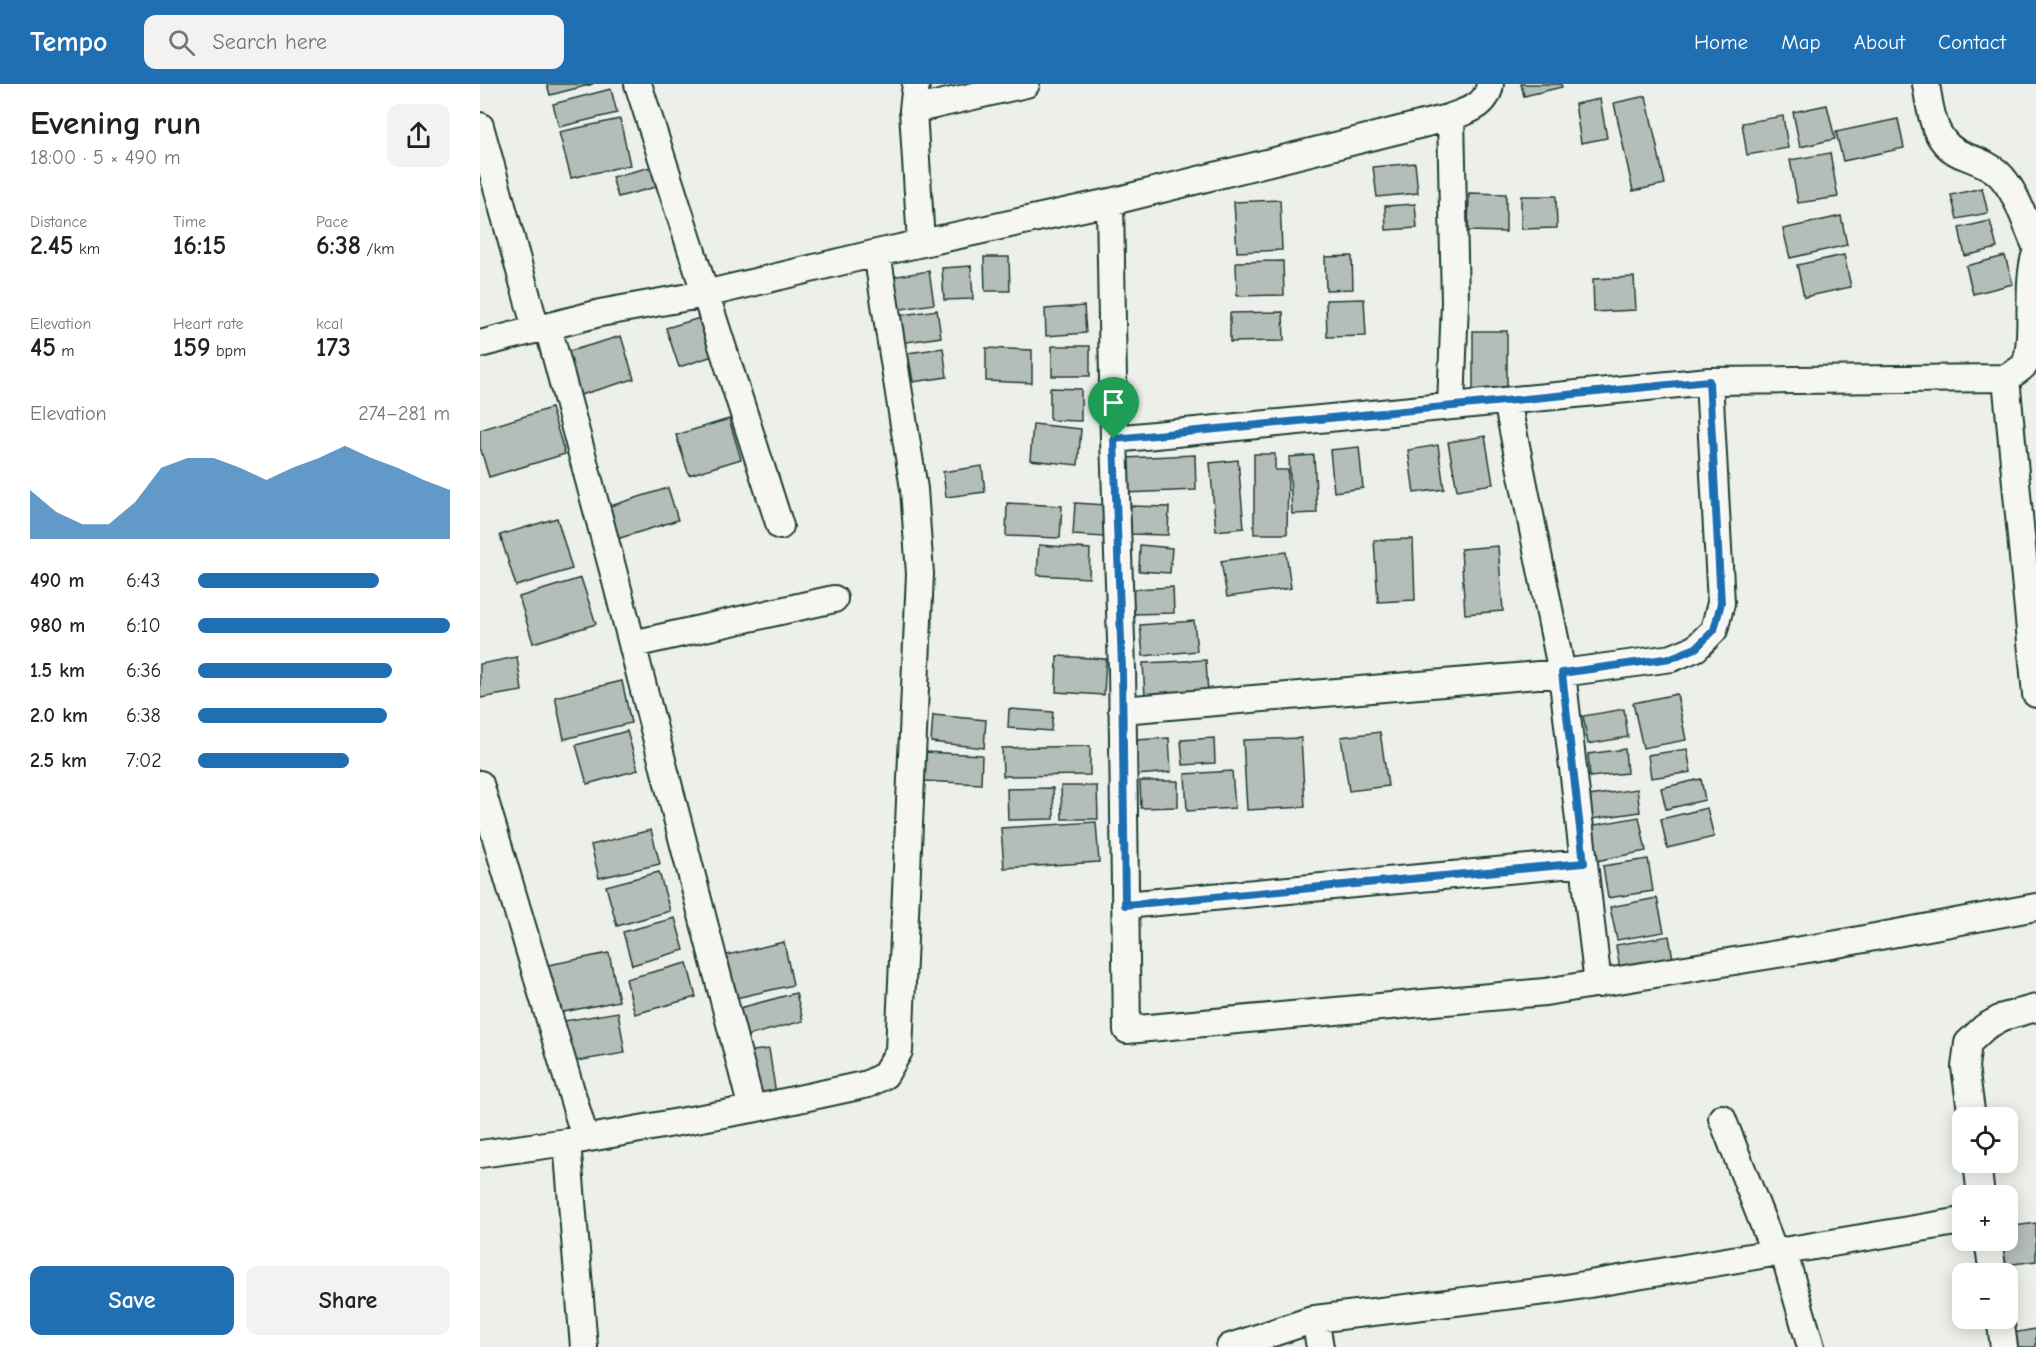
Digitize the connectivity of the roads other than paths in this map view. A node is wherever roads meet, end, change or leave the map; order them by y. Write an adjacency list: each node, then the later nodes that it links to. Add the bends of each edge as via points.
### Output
1 (638, 84): 14 (street)
2 (916, 84): 6 (street)
3 (1026, 84): 6 (street)
4 (1490, 84): 7 (street, via 1489,94 1475,108)
5 (1926, 84): 11 (street, via 1931,116 1941,139 1962,156 1985,163 1999,174 2010,188)
6 (913, 110): 10 (street)
7 (1451, 117): 9 (street); 20 (street, via 1455,302)
8 (480, 126): 15 (street)
9 (1110, 202): 10 (street); 21 (street)
10 (921, 243): 12 (street)
11 (2036, 246)
12 (877, 253): 14 (street); 36 (street, via 914,489 920,574 899,1051 885,1075 868,1084)
13 (2036, 253): 17 (street, via 2031,279 2033,351 2025,365)
14 (705, 294): 15 (street); 22 (street)
15 (542, 328): 16 (street); 25 (street)
16 (480, 344)
17 (2006, 378): 18 (street); 23 (street)
18 (1709, 381): 19 (street); 26 (street, via 1721,603 1714,630 1696,648 1671,658)
19 (1507, 401): 20 (street); 26 (street)
20 (1451, 406): 21 (street)
21 (1114, 439): 28 (street)
22 (780, 526)
23 (2030, 577): 27 (street)
24 (834, 599): 25 (street)
25 (633, 644): 36 (street)
26 (1562, 673): 28 (street); 30 (street)
27 (2036, 694)
28 (1122, 710): 31 (street)
29 (480, 784): 38 (street)
30 (1584, 863): 31 (street); 33 (street)
31 (1125, 905): 33 (street, via 1127,1030)
32 (2036, 907): 33 (street)
33 (1598, 984)
34 (2036, 1008): 35 (street, via 2003,1017 1968,1043 1965,1067)
35 (1970, 1107)
36 (752, 1109): 38 (street)
37 (1722, 1118): 41 (street)
38 (576, 1140): 39 (street); 44 (street)
39 (480, 1155)
40 (1952, 1223): 41 (street)
41 (1779, 1251): 42 (street, via 1554,1290); 47 (street)
42 (1315, 1319): 45 (street); 46 (street)
43 (2002, 1329): 48 (street)
44 (584, 1347)
45 (1230, 1347)
46 (1320, 1347)
47 (1811, 1347)
48 (2004, 1347)

